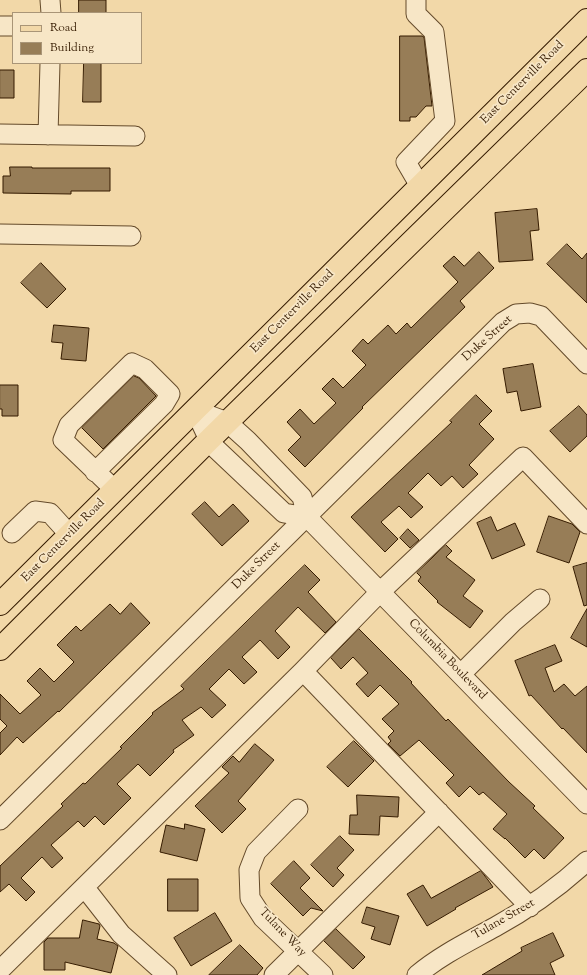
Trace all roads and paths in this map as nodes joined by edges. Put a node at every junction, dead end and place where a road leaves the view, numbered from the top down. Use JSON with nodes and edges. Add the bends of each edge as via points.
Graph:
{"nodes":[{"id":1,"x":50,"y":0,"type":"edge"},
{"id":2,"x":416,"y":0,"type":"edge"},
{"id":3,"x":51,"y":12,"type":"edge"},
{"id":4,"x":587,"y":20,"type":"edge"},
{"id":5,"x":0,"y":26,"type":"edge"},
{"id":6,"x":12,"y":26,"type":"edge"},
{"id":7,"x":50,"y":64,"type":"edge"},
{"id":8,"x":587,"y":70,"type":"edge"},
{"id":9,"x":0,"y":134,"type":"edge"},
{"id":10,"x":48,"y":135,"type":"junction"},
{"id":11,"x":135,"y":136,"type":"dead end"},
{"id":12,"x":420,"y":186,"type":"junction"},
{"id":13,"x":0,"y":234,"type":"edge"},
{"id":14,"x":131,"y":236,"type":"dead end"},
{"id":15,"x":587,"y":364,"type":"edge"},
{"id":16,"x":195,"y":410,"type":"junction"},
{"id":17,"x":227,"y":422,"type":"junction"},
{"id":18,"x":143,"y":425,"type":"junction"},
{"id":19,"x":209,"y":440,"type":"junction"},
{"id":20,"x":162,"y":443,"type":"junction"},
{"id":21,"x":95,"y":472,"type":"junction"},
{"id":22,"x":115,"y":490,"type":"junction"},
{"id":23,"x":307,"y":516,"type":"junction"},
{"id":24,"x":587,"y":524,"type":"edge"},
{"id":25,"x":12,"y":533,"type":"dead end"},
{"id":26,"x":70,"y":534,"type":"junction"},
{"id":27,"x":380,"y":592,"type":"junction"},
{"id":28,"x":540,"y":599,"type":"dead end"},
{"id":29,"x":0,"y":604,"type":"edge"},
{"id":30,"x":0,"y":649,"type":"edge"},
{"id":31,"x":303,"y":671,"type":"junction"},
{"id":32,"x":460,"y":674,"type":"junction"},
{"id":33,"x":587,"y":804,"type":"edge"},
{"id":34,"x":298,"y":809,"type":"dead end"},
{"id":35,"x":439,"y":812,"type":"junction"},
{"id":36,"x":0,"y":820,"type":"edge"},
{"id":37,"x":587,"y":861,"type":"edge"},
{"id":38,"x":85,"y":888,"type":"junction"},
{"id":39,"x":530,"y":907,"type":"junction"},
{"id":40,"x":298,"y":951,"type":"junction"},
{"id":41,"x":0,"y":970,"type":"edge"},
{"id":42,"x":167,"y":975,"type":"edge"},
{"id":43,"x":274,"y":975,"type":"edge"},
{"id":44,"x":323,"y":975,"type":"edge"},
{"id":45,"x":417,"y":975,"type":"edge"}],
"edges":[{"from":1,"to":3,"type":"street"},
{"from":2,"to":12,"type":"street","via":[[416,14],[434,32],[445,121],[406,162]]},
{"from":4,"to":12,"type":"main road","name":"East Centerville Road"},
{"from":5,"to":6,"type":"street"},
{"from":7,"to":10,"type":"street"},
{"from":8,"to":17,"type":"main road"},
{"from":9,"to":10,"type":"street"},
{"from":10,"to":11,"type":"street"},
{"from":12,"to":16,"type":"main road","name":"East Centerville Road"},
{"from":13,"to":14,"type":"street"},
{"from":15,"to":23,"type":"street","name":"Duke Street","via":[[541,316],[516,314],[503,322]]},
{"from":16,"to":17,"type":"street","name":"Columbia Boulevard"},
{"from":16,"to":19,"type":"street"},
{"from":16,"to":20,"type":"main road","name":"East Centerville Road"},
{"from":17,"to":19,"type":"main road"},
{"from":17,"to":23,"type":"street","name":"Columbia Boulevard","via":[[302,497]]},
{"from":18,"to":20,"type":"street"},
{"from":18,"to":21,"type":"street"},
{"from":18,"to":21,"type":"street","via":[[164,404],[170,394],[145,369],[132,363],[69,425],[63,440]]},
{"from":19,"to":23,"type":"street","via":[[284,513]]},
{"from":19,"to":30,"type":"main road"},
{"from":20,"to":22,"type":"main road","name":"East Centerville Road"},
{"from":21,"to":22,"type":"street"},
{"from":22,"to":26,"type":"main road","name":"East Centerville Road"},
{"from":23,"to":27,"type":"street","name":"Columbia Boulevard"},
{"from":23,"to":36,"type":"street","name":"Duke Street"},
{"from":24,"to":27,"type":"street","via":[[523,457]]},
{"from":25,"to":26,"type":"street","via":[[35,511],[50,513]]},
{"from":26,"to":29,"type":"main road","name":"East Centerville Road"},
{"from":27,"to":31,"type":"street"},
{"from":27,"to":32,"type":"street","name":"Columbia Boulevard"},
{"from":28,"to":32,"type":"street"},
{"from":31,"to":35,"type":"street"},
{"from":31,"to":38,"type":"street"},
{"from":32,"to":33,"type":"street","name":"Columbia Boulevard"},
{"from":34,"to":40,"type":"street","name":"Tulane Way","via":[[256,852],[249,870],[250,898],[263,918]]},
{"from":35,"to":39,"type":"street"},
{"from":35,"to":40,"type":"street"},
{"from":37,"to":39,"type":"street","name":"Tulane Street"},
{"from":38,"to":41,"type":"street"},
{"from":38,"to":42,"type":"street","via":[[121,934]]},
{"from":39,"to":45,"type":"street","name":"Tulane Street","via":[[455,948]]},
{"from":40,"to":43,"type":"street"},
{"from":40,"to":44,"type":"street","name":"Tulane Way"}]}
